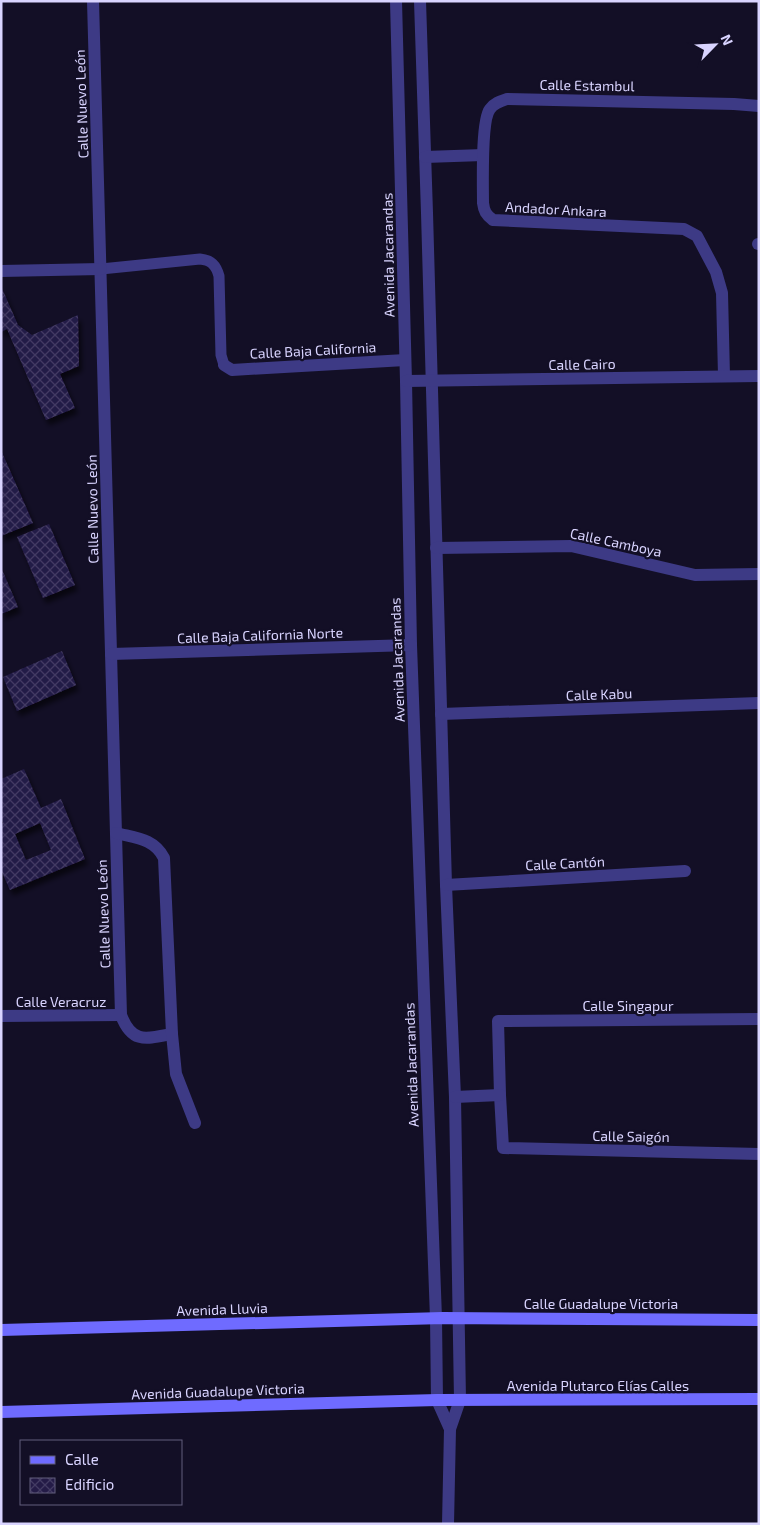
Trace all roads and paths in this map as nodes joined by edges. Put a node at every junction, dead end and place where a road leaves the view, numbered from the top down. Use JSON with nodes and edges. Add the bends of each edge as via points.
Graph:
{"nodes":[{"id":1,"x":93,"y":1,"type":"edge"},
{"id":2,"x":396,"y":1,"type":"edge"},
{"id":3,"x":420,"y":1,"type":"edge"},
{"id":4,"x":759,"y":106,"type":"edge"},
{"id":5,"x":483,"y":155,"type":"junction"},
{"id":6,"x":425,"y":157,"type":"junction"},
{"id":7,"x":100,"y":269,"type":"junction"},
{"id":8,"x":1,"y":271,"type":"edge"},
{"id":9,"x":405,"y":360,"type":"junction"},
{"id":10,"x":224,"y":365,"type":"joint"},
{"id":11,"x":724,"y":376,"type":"junction"},
{"id":12,"x":759,"y":376,"type":"edge"},
{"id":13,"x":432,"y":381,"type":"junction"},
{"id":14,"x":406,"y":382,"type":"junction"},
{"id":15,"x":436,"y":548,"type":"junction"},
{"id":16,"x":759,"y":574,"type":"edge"},
{"id":17,"x":411,"y":645,"type":"junction"},
{"id":18,"x":111,"y":654,"type":"junction"},
{"id":19,"x":759,"y":703,"type":"edge"},
{"id":20,"x":441,"y":714,"type":"junction"},
{"id":21,"x":116,"y":833,"type":"junction"},
{"id":22,"x":686,"y":871,"type":"dead end"},
{"id":23,"x":446,"y":885,"type":"junction"},
{"id":24,"x":120,"y":1015,"type":"junction"},
{"id":25,"x":1,"y":1016,"type":"edge"},
{"id":26,"x":759,"y":1019,"type":"edge"},
{"id":27,"x":172,"y":1034,"type":"junction"},
{"id":28,"x":500,"y":1096,"type":"junction"},
{"id":29,"x":455,"y":1097,"type":"junction"},
{"id":30,"x":196,"y":1123,"type":"dead end"},
{"id":31,"x":759,"y":1154,"type":"edge"},
{"id":32,"x":439,"y":1318,"type":"junction"},
{"id":33,"x":459,"y":1318,"type":"junction"},
{"id":34,"x":759,"y":1320,"type":"edge"},
{"id":35,"x":1,"y":1330,"type":"edge"},
{"id":36,"x":759,"y":1399,"type":"edge"},
{"id":37,"x":436,"y":1400,"type":"junction"},
{"id":38,"x":460,"y":1400,"type":"junction"},
{"id":39,"x":1,"y":1412,"type":"edge"},
{"id":40,"x":450,"y":1429,"type":"junction"},
{"id":41,"x":448,"y":1524,"type":"edge"}],
"edges":[{"from":1,"to":7,"type":"street","name":"Calle Nuevo León"},
{"from":2,"to":9,"type":"street","name":"Avenida Jacarandas"},
{"from":3,"to":6,"type":"street"},
{"from":4,"to":5,"type":"street","name":"Calle Estambul","via":[[507,98],[489,109]]},
{"from":5,"to":6,"type":"street"},
{"from":5,"to":11,"type":"street","name":"Andador Ankara","via":[[484,210],[493,220],[684,229],[697,236],[716,272],[722,294]]},
{"from":6,"to":13,"type":"street"},
{"from":7,"to":8,"type":"street"},
{"from":7,"to":10,"type":"lane","via":[[200,259],[213,263],[219,276]]},
{"from":7,"to":18,"type":"street","name":"Calle Nuevo León"},
{"from":9,"to":10,"type":"street","name":"Calle Baja California","via":[[232,370]]},
{"from":9,"to":14,"type":"street","name":"Avenida Jacarandas"},
{"from":11,"to":12,"type":"street","name":"Calle Cairo"},
{"from":11,"to":13,"type":"street","name":"Calle Cairo"},
{"from":13,"to":14,"type":"street","name":"Calle Cairo"},
{"from":13,"to":15,"type":"street"},
{"from":14,"to":17,"type":"street","name":"Avenida Jacarandas"},
{"from":15,"to":16,"type":"street","name":"Calle Camboya","via":[[571,546],[695,575]]},
{"from":15,"to":20,"type":"street"},
{"from":17,"to":18,"type":"street","name":"Calle Baja California Norte"},
{"from":17,"to":32,"type":"street","name":"Avenida Jacarandas"},
{"from":18,"to":21,"type":"street","name":"Calle Nuevo León"},
{"from":19,"to":20,"type":"street","name":"Calle Kabu"},
{"from":20,"to":23,"type":"street"},
{"from":21,"to":24,"type":"street","name":"Calle Nuevo León"},
{"from":21,"to":27,"type":"street","via":[[153,843],[164,858]]},
{"from":22,"to":23,"type":"street","name":"Calle Cantón"},
{"from":23,"to":29,"type":"street"},
{"from":24,"to":25,"type":"street","name":"Calle Veracruz"},
{"from":24,"to":27,"type":"street","via":[[126,1029],[133,1035],[143,1038]]},
{"from":26,"to":28,"type":"street","name":"Calle Singapur","via":[[498,1021]]},
{"from":27,"to":30,"type":"street","via":[[176,1074]]},
{"from":28,"to":29,"type":"street"},
{"from":28,"to":31,"type":"street","name":"Calle Saigón","via":[[503,1148]]},
{"from":29,"to":33,"type":"street"},
{"from":32,"to":33,"type":"main road","name":"Calle Guadalupe Victoria"},
{"from":32,"to":35,"type":"main road","name":"Avenida Lluvia"},
{"from":32,"to":37,"type":"street","name":"Avenida Jacarandas"},
{"from":33,"to":34,"type":"main road","name":"Calle Guadalupe Victoria"},
{"from":33,"to":38,"type":"street"},
{"from":36,"to":38,"type":"main road","name":"Avenida Plutarco Elías Calles"},
{"from":37,"to":38,"type":"main road","name":"Avenida Plutarco Elías Calles"},
{"from":37,"to":39,"type":"main road","name":"Avenida Guadalupe Victoria"},
{"from":37,"to":40,"type":"street"},
{"from":38,"to":40,"type":"street"},
{"from":40,"to":41,"type":"street"}]}
